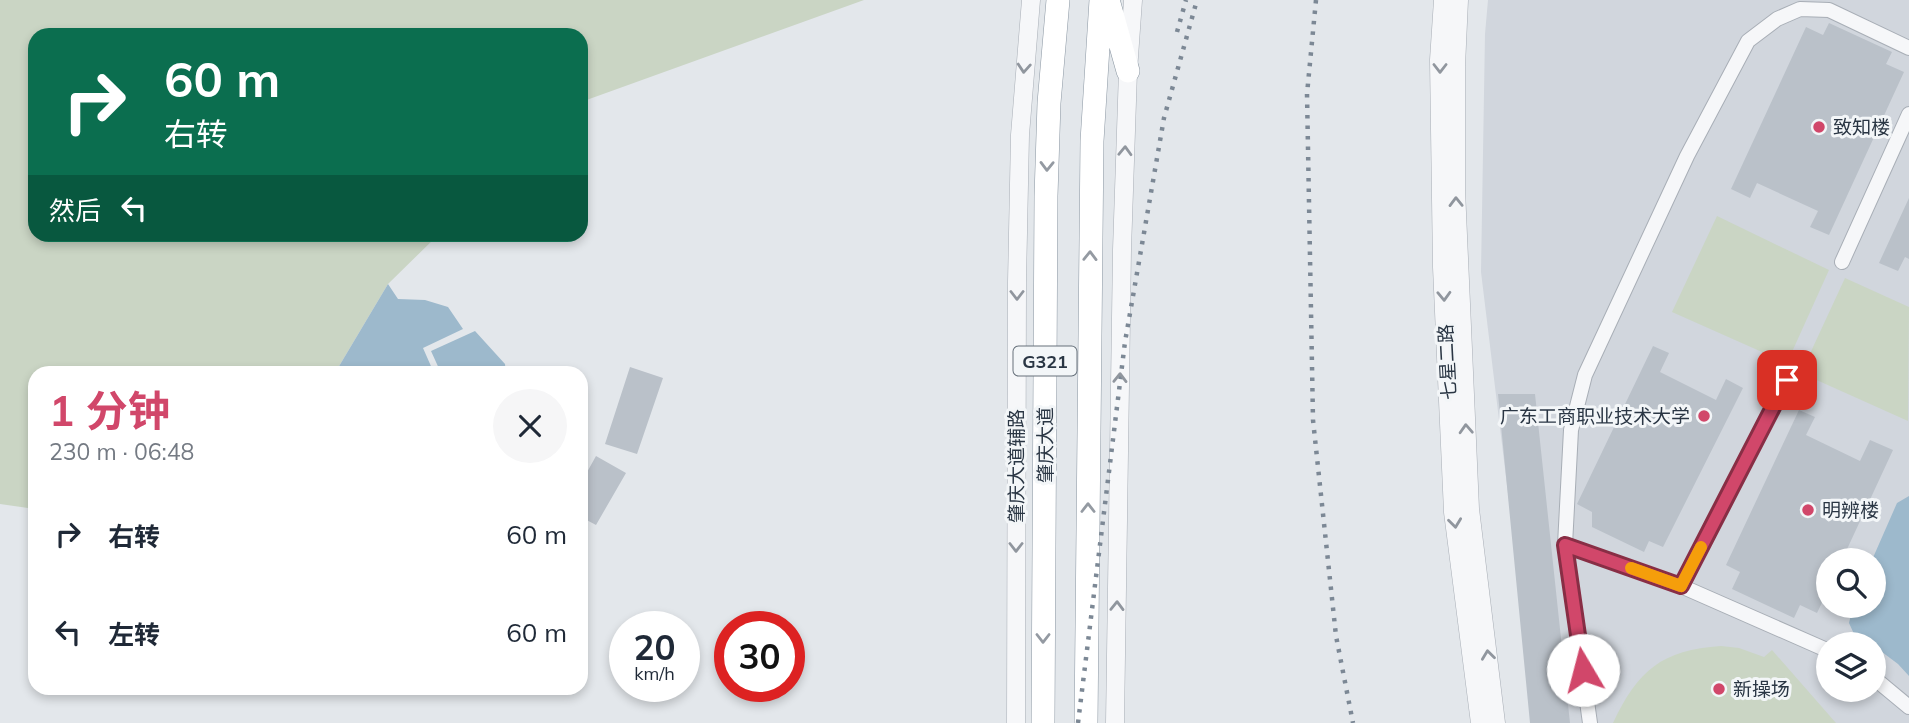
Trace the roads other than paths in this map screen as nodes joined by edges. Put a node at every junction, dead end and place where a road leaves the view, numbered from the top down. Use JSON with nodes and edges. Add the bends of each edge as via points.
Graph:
{"nodes":[{"id":1,"x":1031,"y":0,"type":"edge"},
{"id":2,"x":1058,"y":0,"type":"edge"},
{"id":3,"x":1101,"y":0,"type":"edge"},
{"id":4,"x":1108,"y":0,"type":"edge"},
{"id":5,"x":1133,"y":0,"type":"edge"},
{"id":6,"x":1443,"y":0,"type":"edge"},
{"id":7,"x":1459,"y":0,"type":"edge"},
{"id":8,"x":1909,"y":48,"type":"edge"},
{"id":9,"x":1128,"y":71,"type":"junction"},
{"id":10,"x":1909,"y":114,"type":"edge"},
{"id":11,"x":1842,"y":262,"type":"dead end"},
{"id":12,"x":1787,"y":380,"type":"dead end"},
{"id":13,"x":1565,"y":545,"type":"junction"},
{"id":14,"x":1681,"y":586,"type":"junction"},
{"id":15,"x":1816,"y":645,"type":"edge"},
{"id":16,"x":1886,"y":688,"type":"edge"},
{"id":17,"x":1909,"y":707,"type":"edge"},
{"id":18,"x":1016,"y":723,"type":"edge"},
{"id":19,"x":1042,"y":723,"type":"edge"},
{"id":20,"x":1086,"y":723,"type":"edge"},
{"id":21,"x":1115,"y":723,"type":"edge"},
{"id":22,"x":1480,"y":723,"type":"edge"},
{"id":23,"x":1496,"y":723,"type":"edge"},
{"id":24,"x":1590,"y":723,"type":"edge"}],
"edges":[{"from":1,"to":18,"type":"street","name":"肇庆大道辅路","one_way":true,"via":[[1020,135],[1017,268]]},
{"from":2,"to":19,"type":"highway","name":"肇庆大道","number":"G321","one_way":true,"via":[[1047,170]]},
{"from":20,"to":3,"type":"highway","number":"G321","one_way":true,"via":[[1092,141]]},
{"from":4,"to":9,"type":"highway"},
{"from":5,"to":9,"type":"street"},
{"from":6,"to":22,"type":"street","name":"七星二路","one_way":true,"via":[[1439,60],[1443,267],[1453,512]]},
{"from":23,"to":7,"type":"street","name":"七星二路","one_way":true,"via":[[1469,495],[1456,190]]},
{"from":8,"to":13,"type":"street","via":[[1829,10],[1800,9],[1777,19],[1748,41],[1687,156],[1586,375],[1571,430]]},
{"from":21,"to":9,"type":"street","one_way":true},
{"from":10,"to":11,"type":"street"},
{"from":12,"to":14,"type":"street"},
{"from":13,"to":14,"type":"street"},
{"from":13,"to":24,"type":"street"},
{"from":14,"to":15,"type":"street"},
{"from":16,"to":17,"type":"street"}]}
